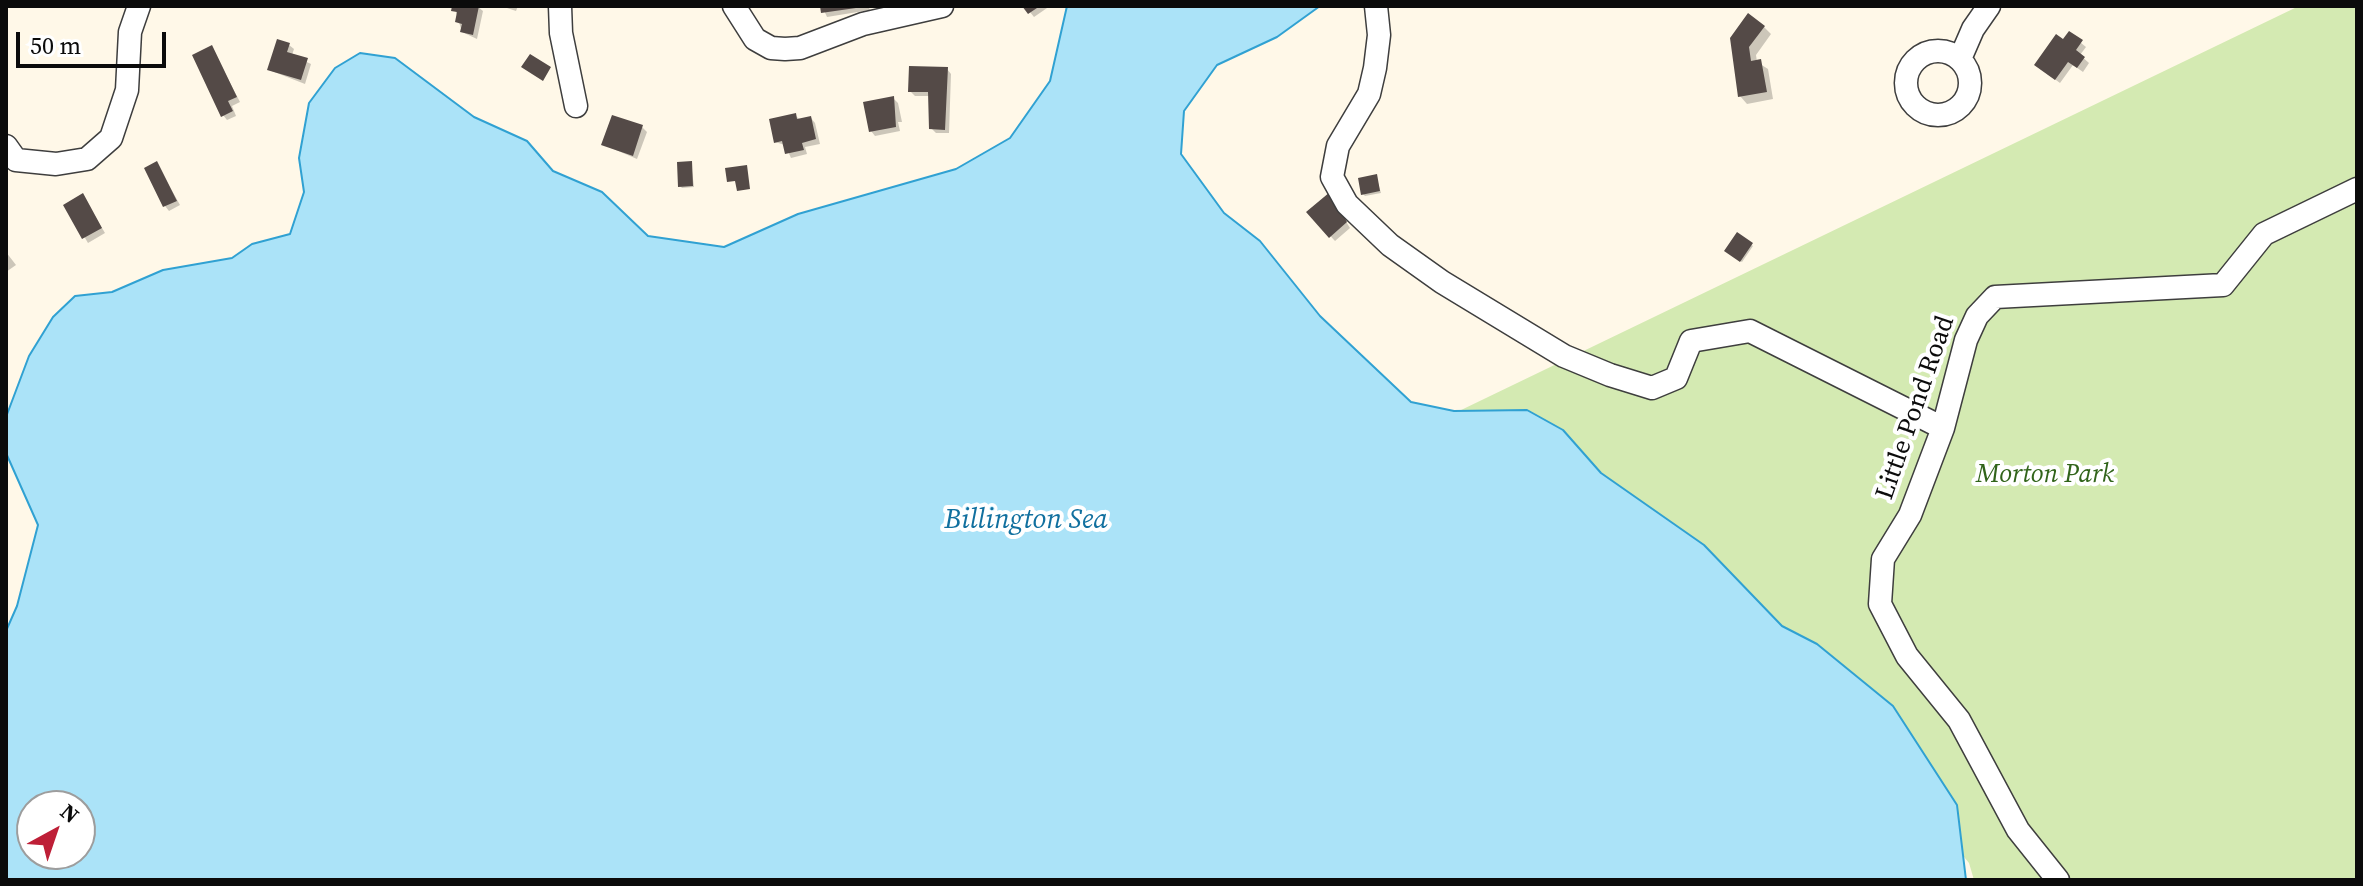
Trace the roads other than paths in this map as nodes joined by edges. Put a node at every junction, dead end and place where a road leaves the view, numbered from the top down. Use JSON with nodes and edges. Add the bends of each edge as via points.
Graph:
{"nodes":[{"id":1,"x":139,"y":6,"type":"edge"},
{"id":2,"x":560,"y":6,"type":"edge"},
{"id":3,"x":734,"y":6,"type":"edge"},
{"id":4,"x":942,"y":6,"type":"edge"},
{"id":5,"x":1376,"y":6,"type":"edge"},
{"id":6,"x":1989,"y":6,"type":"edge"},
{"id":7,"x":1960,"y":59,"type":"dead end"},
{"id":8,"x":576,"y":106,"type":"dead end"},
{"id":9,"x":6,"y":146,"type":"edge"},
{"id":10,"x":2357,"y":189,"type":"edge"},
{"id":11,"x":1943,"y":428,"type":"junction"},
{"id":12,"x":2058,"y":880,"type":"edge"}],
"edges":[{"from":1,"to":9,"type":"street","via":[[130,32],[127,90],[111,138],[87,159],[56,164],[16,160]]},
{"from":2,"to":8,"type":"street"},
{"from":3,"to":4,"type":"street","via":[[755,39],[771,48],[800,48]]},
{"from":5,"to":11,"type":"street","via":[[1379,35],[1369,94],[1338,146],[1332,177],[1347,204],[1390,245],[1564,356],[1610,375],[1652,388],[1676,378],[1691,341],[1750,331]]},
{"from":6,"to":7,"type":"street"},
{"from":10,"to":11,"type":"street","name":"Little Pond Road","via":[[2264,234],[2223,285],[1995,297],[1977,316],[1966,340]]},
{"from":11,"to":12,"type":"street","name":"Little Pond Road","via":[[1910,515],[1883,559],[1880,604],[1907,656],[1959,720],[2018,830]]}]}
